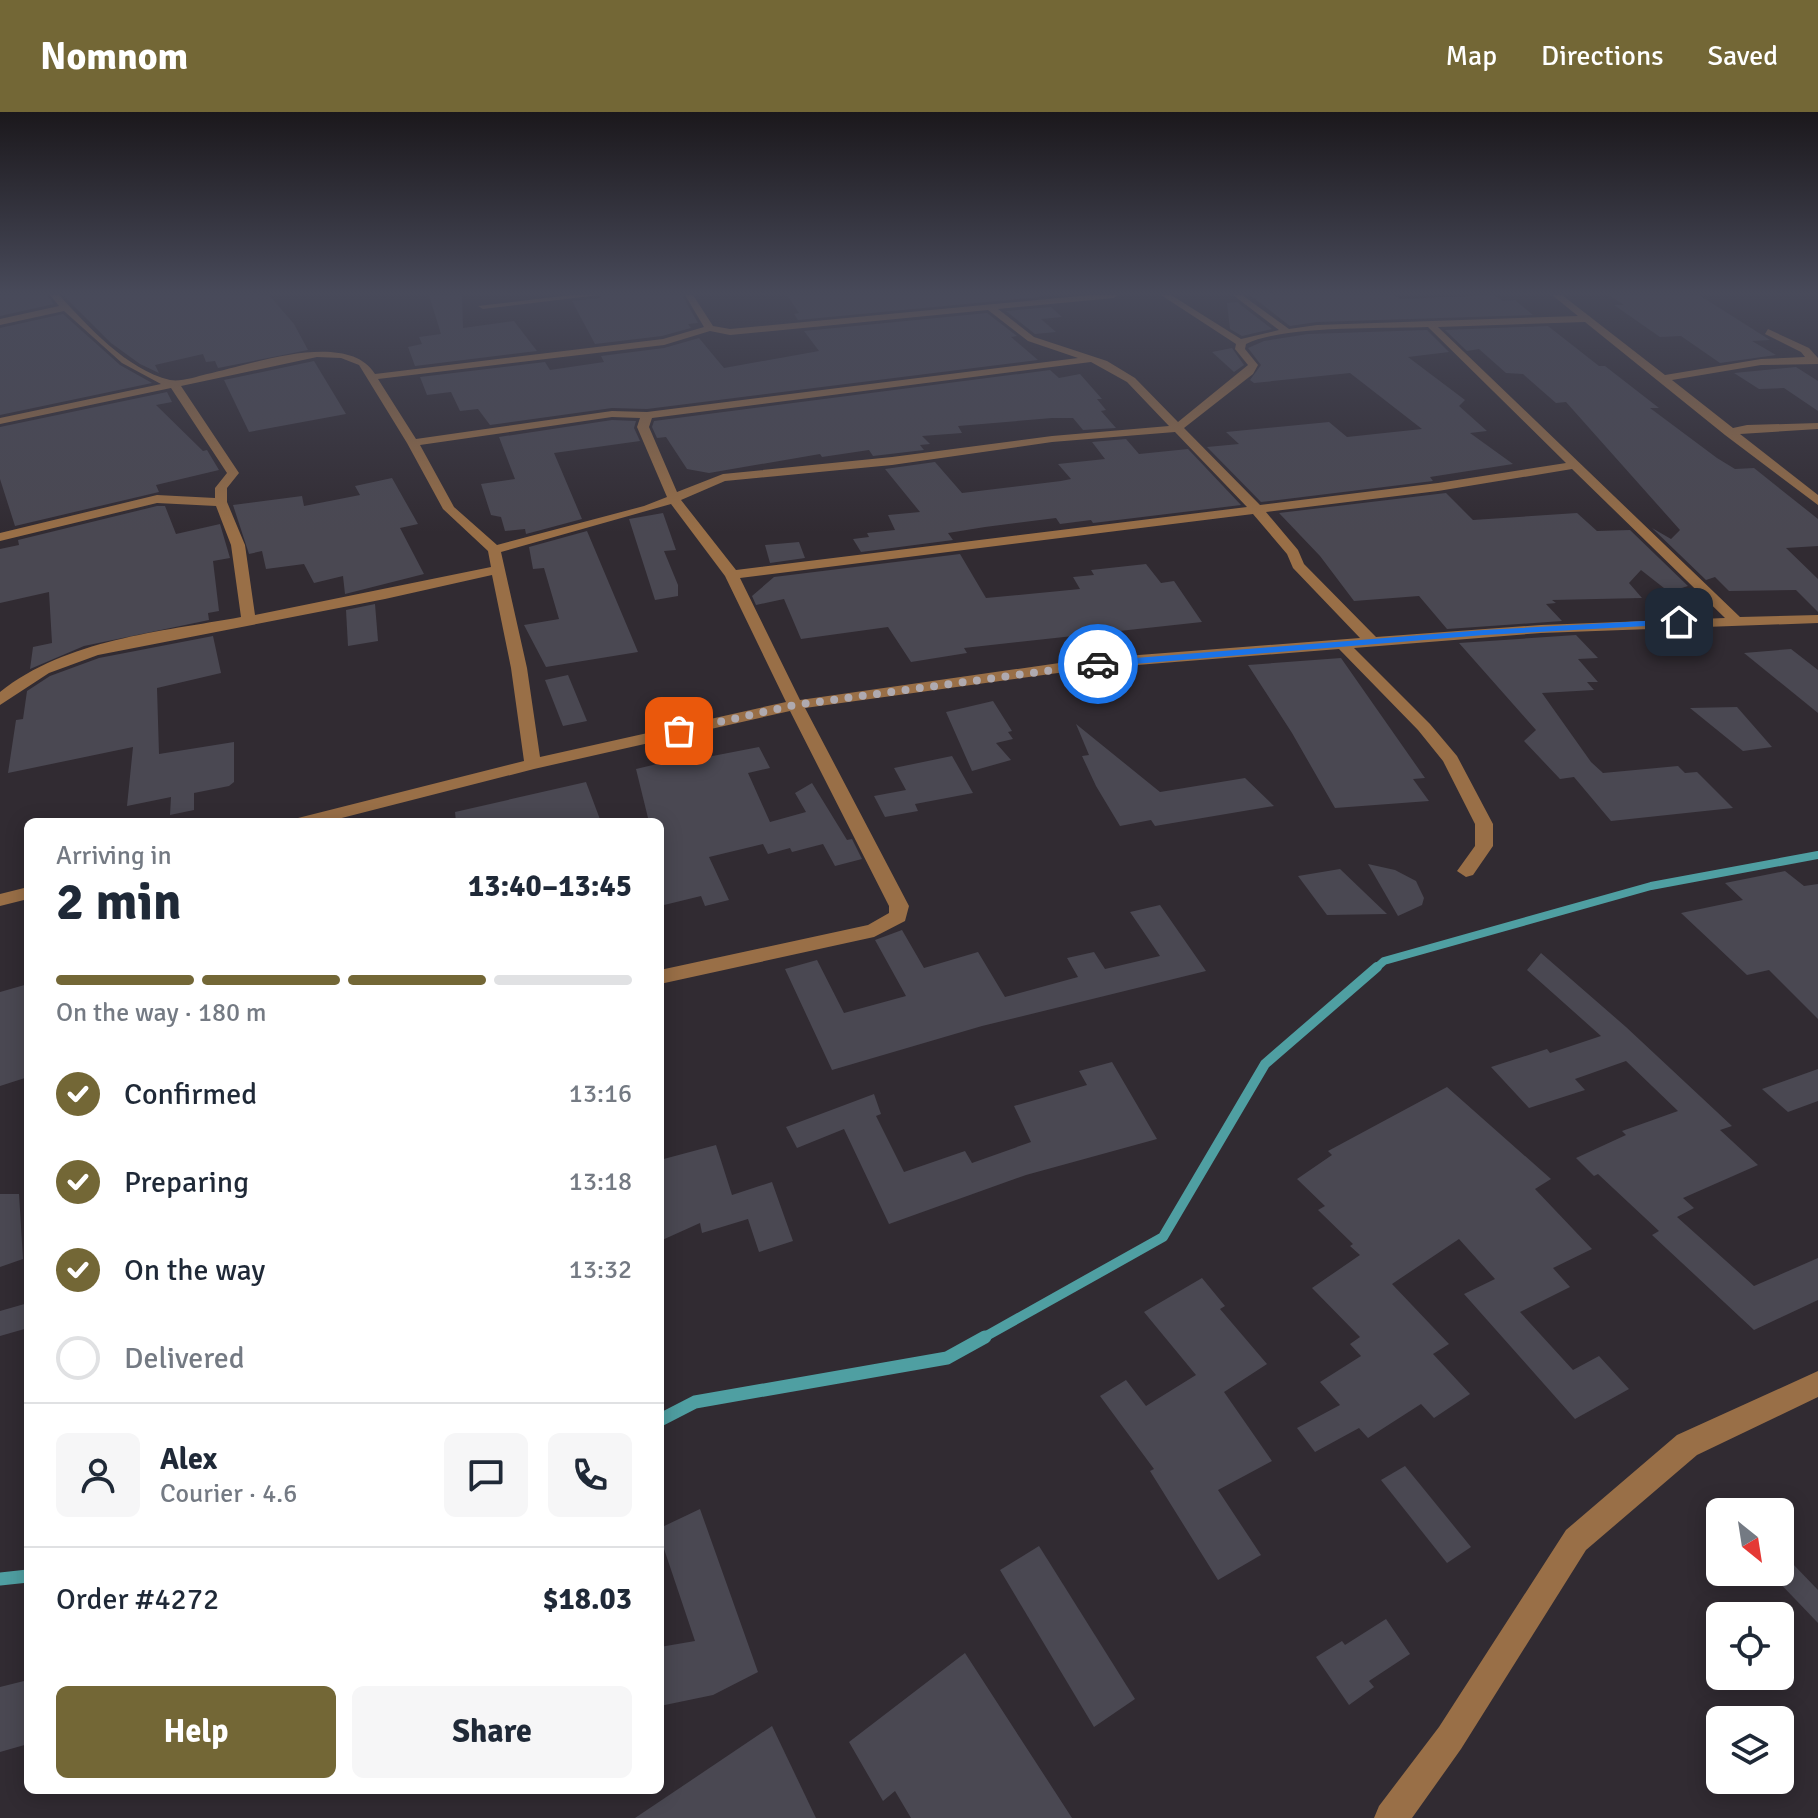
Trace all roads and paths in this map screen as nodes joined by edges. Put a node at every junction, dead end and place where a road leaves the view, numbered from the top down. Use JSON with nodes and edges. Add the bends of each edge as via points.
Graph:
{"nodes":[{"id":1,"x":147,"y":375,"type":"edge"},
{"id":2,"x":219,"y":375,"type":"edge"},
{"id":3,"x":392,"y":375,"type":"edge"},
{"id":4,"x":969,"y":375,"type":"edge"},
{"id":5,"x":1121,"y":375,"type":"edge"},
{"id":6,"x":1246,"y":375,"type":"edge"},
{"id":7,"x":1482,"y":375,"type":"edge"},
{"id":8,"x":1658,"y":375,"type":"edge"},
{"id":9,"x":1689,"y":375,"type":"edge"},
{"id":10,"x":372,"y":377,"type":"joint"},
{"id":11,"x":1666,"y":381,"type":"junction"},
{"id":12,"x":174,"y":384,"type":"junction"},
{"id":13,"x":647,"y":415,"type":"junction"},
{"id":14,"x":0,"y":421,"type":"edge"},
{"id":15,"x":1818,"y":426,"type":"edge"},
{"id":16,"x":1176,"y":429,"type":"junction"},
{"id":17,"x":1729,"y":433,"type":"junction"},
{"id":18,"x":413,"y":443,"type":"junction"},
{"id":19,"x":1574,"y":465,"type":"junction"},
{"id":20,"x":674,"y":499,"type":"junction"},
{"id":21,"x":1818,"y":501,"type":"edge"},
{"id":22,"x":221,"y":502,"type":"junction"},
{"id":23,"x":1257,"y":510,"type":"junction"},
{"id":24,"x":0,"y":537,"type":"edge"},
{"id":25,"x":494,"y":550,"type":"junction"},
{"id":26,"x":497,"y":570,"type":"junction"},
{"id":27,"x":732,"y":575,"type":"junction"},
{"id":28,"x":1734,"y":619,"type":"junction"},
{"id":29,"x":1818,"y":619,"type":"edge"},
{"id":30,"x":249,"y":620,"type":"junction"},
{"id":31,"x":1371,"y":641,"type":"junction"},
{"id":32,"x":1342,"y":644,"type":"junction"},
{"id":33,"x":0,"y":700,"type":"edge"},
{"id":34,"x":795,"y":705,"type":"junction"},
{"id":35,"x":533,"y":764,"type":"junction"},
{"id":36,"x":320,"y":818,"type":"edge"},
{"id":37,"x":1466,"y":871,"type":"dead end"},
{"id":38,"x":24,"y":894,"type":"edge"},
{"id":39,"x":0,"y":900,"type":"edge"},
{"id":40,"x":664,"y":976,"type":"edge"},
{"id":41,"x":1818,"y":1384,"type":"edge"},
{"id":42,"x":1391,"y":1818,"type":"edge"}],
"edges":[{"from":1,"to":12,"type":"street"},
{"from":2,"to":12,"type":"street"},
{"from":3,"to":10,"type":"street"},
{"from":4,"to":13,"type":"street"},
{"from":5,"to":16,"type":"street"},
{"from":6,"to":16,"type":"street"},
{"from":7,"to":19,"type":"street"},
{"from":8,"to":11,"type":"street"},
{"from":9,"to":11,"type":"street"},
{"from":10,"to":18,"type":"street"},
{"from":11,"to":17,"type":"street"},
{"from":12,"to":14,"type":"street"},
{"from":12,"to":22,"type":"street","via":[[233,473],[221,488]]},
{"from":13,"to":18,"type":"street","via":[[599,415]]},
{"from":13,"to":20,"type":"street","via":[[643,427]]},
{"from":15,"to":17,"type":"street"},
{"from":16,"to":20,"type":"street","via":[[759,473],[711,482]]},
{"from":16,"to":23,"type":"street"},
{"from":17,"to":21,"type":"street"},
{"from":18,"to":25,"type":"street","via":[[449,509]]},
{"from":19,"to":23,"type":"street"},
{"from":19,"to":28,"type":"street"},
{"from":20,"to":25,"type":"street"},
{"from":20,"to":27,"type":"street"},
{"from":22,"to":24,"type":"street","via":[[157,499]]},
{"from":22,"to":30,"type":"street","via":[[238,545]]},
{"from":23,"to":27,"type":"street"},
{"from":23,"to":31,"type":"street","via":[[1298,565]]},
{"from":25,"to":26,"type":"street"},
{"from":26,"to":30,"type":"street"},
{"from":26,"to":35,"type":"street"},
{"from":27,"to":34,"type":"street"},
{"from":28,"to":29,"type":"street"},
{"from":28,"to":31,"type":"street"},
{"from":30,"to":33,"type":"street","via":[[40,668]]},
{"from":31,"to":32,"type":"street"},
{"from":32,"to":34,"type":"street","via":[[1087,664]]},
{"from":32,"to":37,"type":"street","via":[[1451,760],[1484,824],[1484,846]]},
{"from":34,"to":35,"type":"street"},
{"from":34,"to":40,"type":"street","via":[[899,906],[898,916],[874,930]]},
{"from":35,"to":36,"type":"street"},
{"from":38,"to":39,"type":"street"},
{"from":41,"to":42,"type":"street","via":[[1687,1445],[1576,1540],[1450,1738]]}]}
